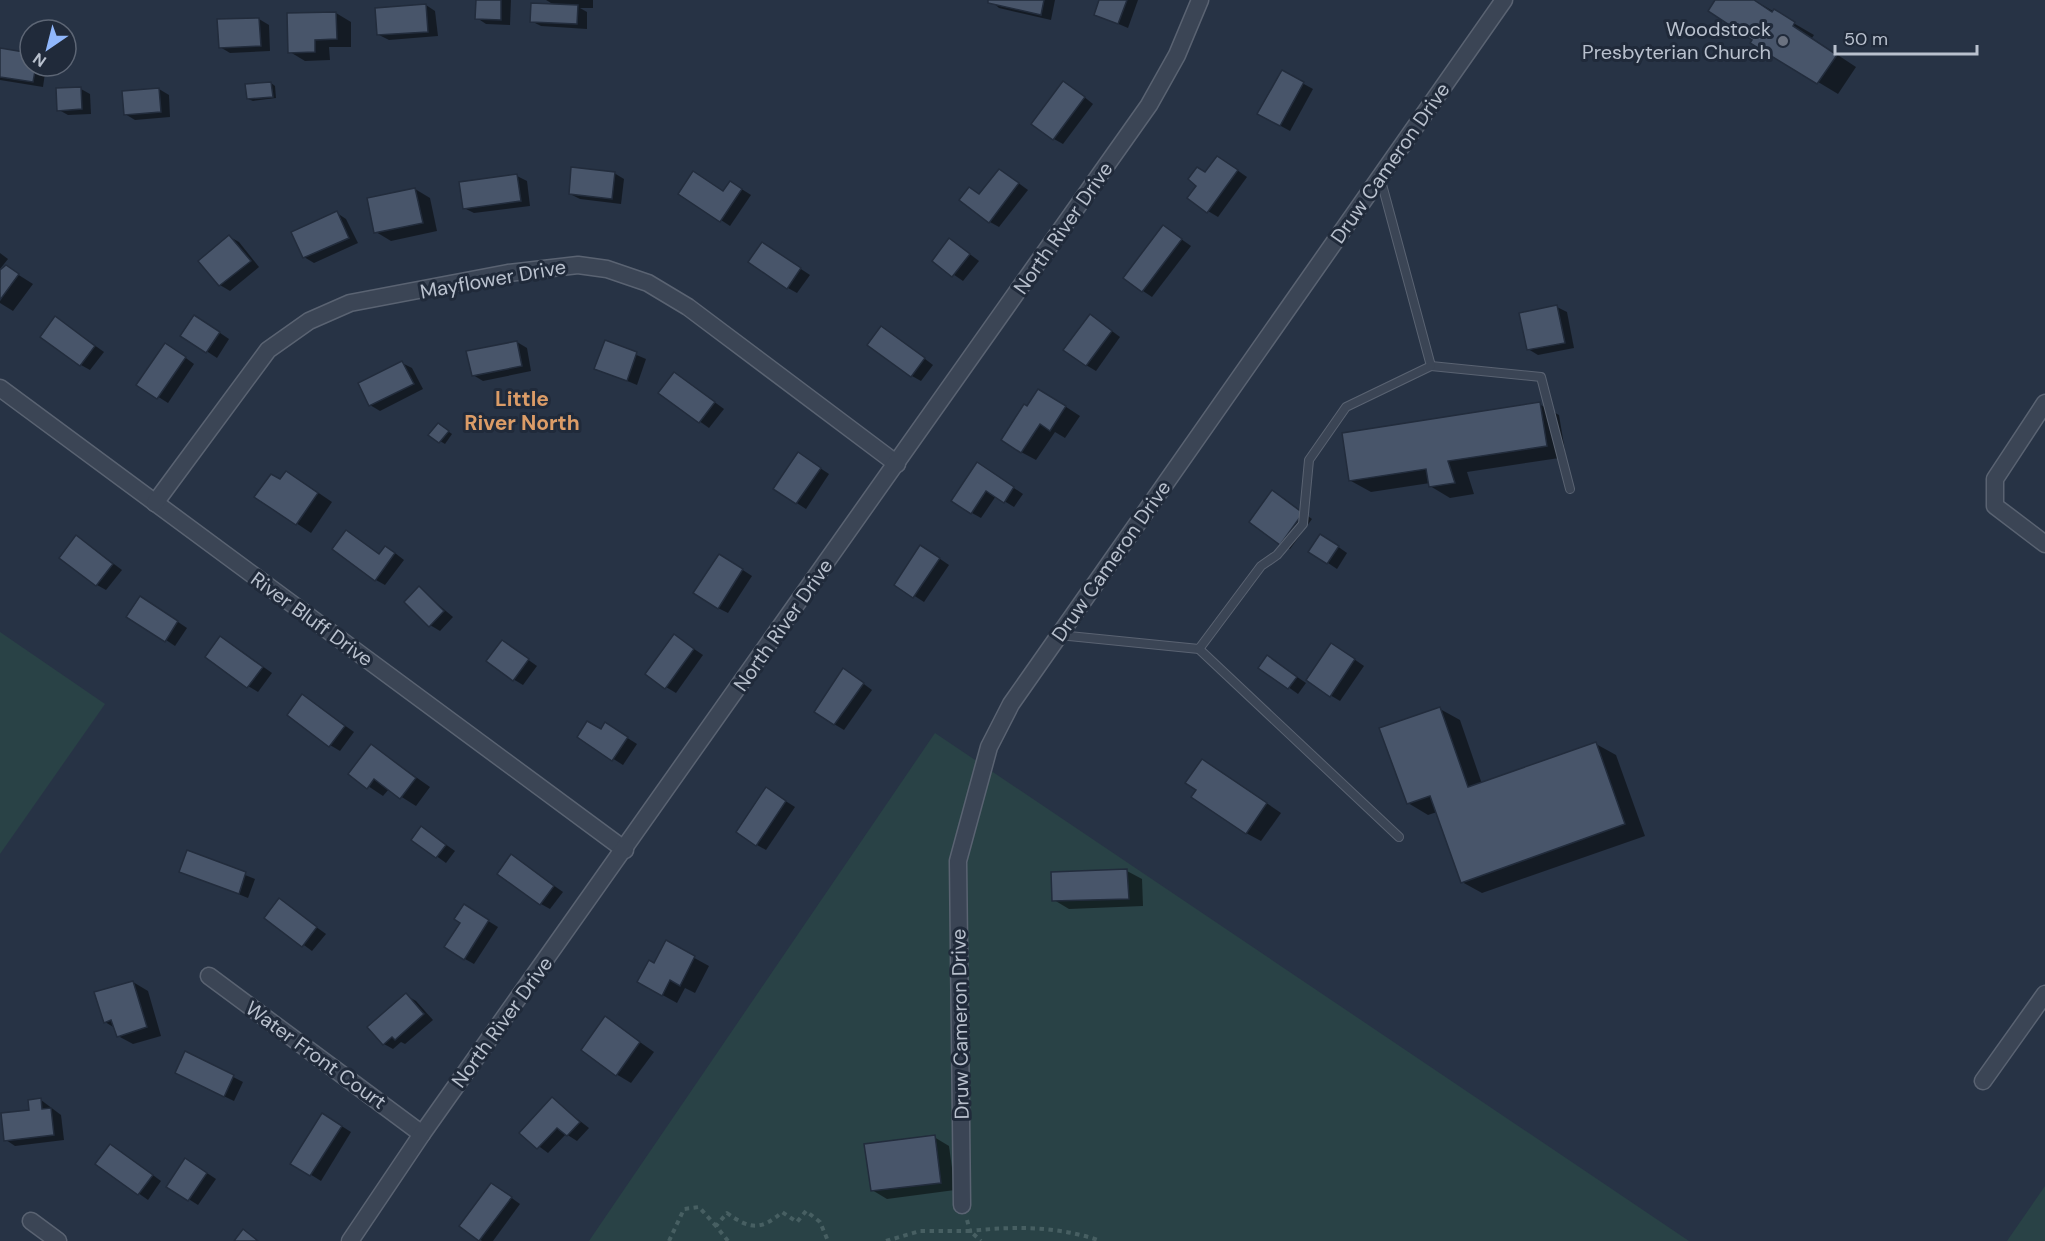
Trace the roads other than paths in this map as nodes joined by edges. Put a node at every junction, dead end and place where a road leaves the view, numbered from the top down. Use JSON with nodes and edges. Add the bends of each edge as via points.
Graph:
{"nodes":[{"id":1,"x":1200,"y":0,"type":"edge"},
{"id":2,"x":1504,"y":0,"type":"edge"},
{"id":3,"x":1380,"y":177,"type":"junction"},
{"id":4,"x":1431,"y":366,"type":"junction"},
{"id":5,"x":0,"y":388,"type":"edge"},
{"id":6,"x":2045,"y":403,"type":"edge"},
{"id":7,"x":897,"y":464,"type":"junction"},
{"id":8,"x":1570,"y":489,"type":"dead end"},
{"id":9,"x":155,"y":503,"type":"junction"},
{"id":10,"x":2045,"y":544,"type":"edge"},
{"id":11,"x":1059,"y":635,"type":"junction"},
{"id":12,"x":1199,"y":649,"type":"junction"},
{"id":13,"x":1399,"y":837,"type":"dead end"},
{"id":14,"x":625,"y":850,"type":"junction"},
{"id":15,"x":209,"y":976,"type":"dead end"},
{"id":16,"x":2045,"y":994,"type":"edge"},
{"id":17,"x":1983,"y":1081,"type":"dead end"},
{"id":18,"x":422,"y":1134,"type":"junction"},
{"id":19,"x":963,"y":1205,"type":"road end"},
{"id":20,"x":31,"y":1221,"type":"dead end"},
{"id":21,"x":58,"y":1241,"type":"edge"},
{"id":22,"x":350,"y":1241,"type":"edge"}],
"edges":[{"from":1,"to":7,"type":"street","name":"North River Drive","via":[[1177,55],[1149,105]]},
{"from":2,"to":3,"type":"street","name":"Druw Cameron Drive"},
{"from":3,"to":4,"type":"lane"},
{"from":3,"to":11,"type":"street","name":"Druw Cameron Drive"},
{"from":4,"to":8,"type":"lane","via":[[1541,377]]},
{"from":4,"to":12,"type":"lane","via":[[1346,407],[1308,460],[1303,524],[1277,555],[1261,566]]},
{"from":5,"to":9,"type":"street","name":"River Bluff Drive"},
{"from":6,"to":10,"type":"street","via":[[1995,479],[1995,506]]},
{"from":7,"to":9,"type":"street","name":"Mayflower Drive","via":[[688,307],[648,283],[607,269],[578,265],[508,273],[350,303],[309,321],[268,350]]},
{"from":7,"to":14,"type":"street","name":"North River Drive"},
{"from":9,"to":14,"type":"street","name":"River Bluff Drive"},
{"from":11,"to":12,"type":"lane"},
{"from":11,"to":19,"type":"street","name":"Druw Cameron Drive","via":[[1011,704],[989,747],[958,861]]},
{"from":12,"to":13,"type":"lane"},
{"from":14,"to":18,"type":"street","name":"North River Drive"},
{"from":15,"to":18,"type":"street","name":"Water Front Court"},
{"from":16,"to":17,"type":"street"},
{"from":18,"to":22,"type":"street","name":"North River Drive"},
{"from":20,"to":21,"type":"street"}]}
